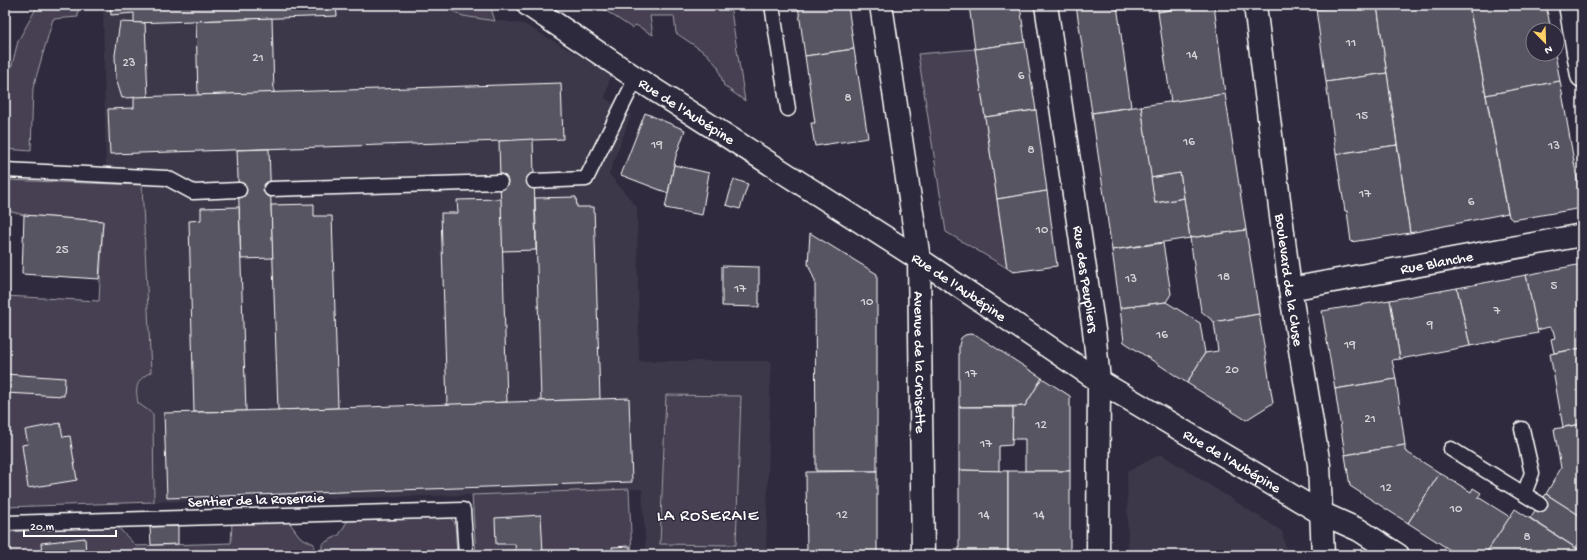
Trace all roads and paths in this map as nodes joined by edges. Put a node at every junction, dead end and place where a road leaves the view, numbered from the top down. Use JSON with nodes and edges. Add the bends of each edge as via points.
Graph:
{"nodes":[{"id":1,"x":528,"y":5,"type":"edge"},
{"id":2,"x":772,"y":5,"type":"edge"},
{"id":3,"x":881,"y":5,"type":"edge"},
{"id":4,"x":1046,"y":5,"type":"edge"},
{"id":5,"x":1254,"y":5,"type":"edge"},
{"id":6,"x":1570,"y":5,"type":"edge"},
{"id":7,"x":1582,"y":76,"type":"edge"},
{"id":8,"x":636,"y":78,"type":"junction"},
{"id":9,"x":788,"y":109,"type":"dead end"},
{"id":10,"x":5,"y":170,"type":"edge"},
{"id":11,"x":534,"y":181,"type":"dead end"},
{"id":12,"x":500,"y":182,"type":"dead end"},
{"id":13,"x":271,"y":189,"type":"dead end"},
{"id":14,"x":239,"y":190,"type":"dead end"},
{"id":15,"x":1582,"y":235,"type":"edge"},
{"id":16,"x":919,"y":259,"type":"junction"},
{"id":17,"x":1290,"y":289,"type":"junction"},
{"id":18,"x":1099,"y":380,"type":"junction"},
{"id":19,"x":1522,"y":429,"type":"dead end"},
{"id":20,"x":1451,"y":449,"type":"dead end"},
{"id":21,"x":1524,"y":494,"type":"junction"},
{"id":22,"x":1540,"y":504,"type":"dead end"},
{"id":23,"x":1321,"y":513,"type":"junction"},
{"id":24,"x":5,"y":523,"type":"edge"},
{"id":25,"x":466,"y":555,"type":"edge"},
{"id":26,"x":923,"y":555,"type":"edge"},
{"id":27,"x":1098,"y":555,"type":"edge"},
{"id":28,"x":1323,"y":555,"type":"edge"},
{"id":29,"x":1398,"y":555,"type":"edge"}],
"edges":[{"from":1,"to":8,"type":"street","name":"Rue de l'Aubépine"},
{"from":2,"to":9,"type":"lane"},
{"from":3,"to":16,"type":"street","name":"Avenue de la Croisette"},
{"from":4,"to":18,"type":"street","name":"Rue des Peupliers","via":[[1094,330]]},
{"from":5,"to":17,"type":"street","name":"Boulevard de la Cluse"},
{"from":6,"to":7,"type":"street"},
{"from":8,"to":11,"type":"lane","via":[[586,179]]},
{"from":8,"to":16,"type":"street","name":"Rue de l'Aubépine"},
{"from":10,"to":14,"type":"lane","via":[[167,178],[193,192]]},
{"from":12,"to":13,"type":"lane"},
{"from":15,"to":17,"type":"street","name":"Rue Blanche"},
{"from":16,"to":18,"type":"street","name":"Rue de l'Aubépine"},
{"from":16,"to":26,"type":"street","name":"Avenue de la Croisette"},
{"from":17,"to":23,"type":"street","name":"Boulevard de la Cluse","via":[[1319,465]]},
{"from":18,"to":23,"type":"street","name":"Rue de l'Aubépine"},
{"from":18,"to":27,"type":"street","name":"Rue des Peupliers"},
{"from":19,"to":21,"type":"lane","via":[[1532,474]]},
{"from":20,"to":21,"type":"lane"},
{"from":21,"to":22,"type":"lane"},
{"from":23,"to":28,"type":"street","name":"Boulevard de la Cluse"},
{"from":23,"to":29,"type":"street","name":"Rue de l'Aubépine","via":[[1359,530]]},
{"from":24,"to":25,"type":"lane","name":"Sentier de la Roseraie","via":[[463,510]]}]}
